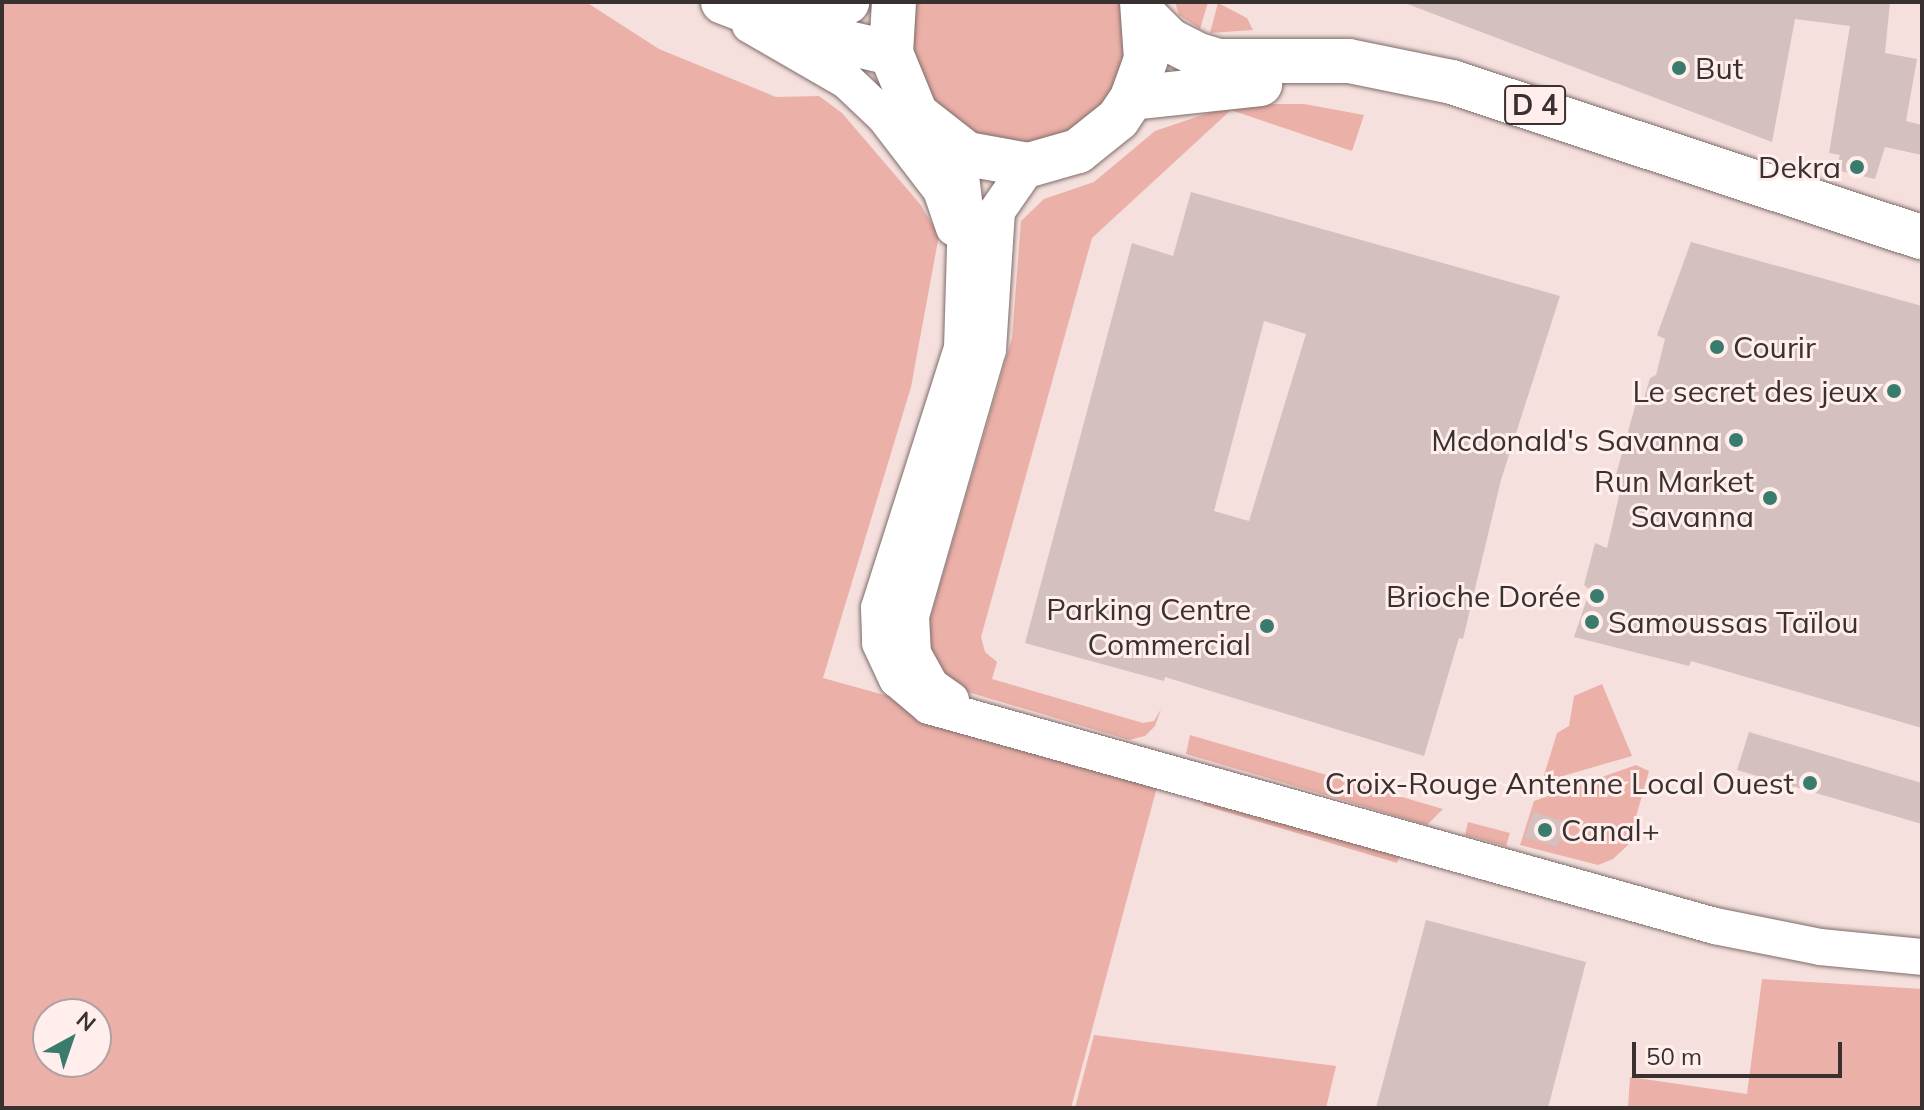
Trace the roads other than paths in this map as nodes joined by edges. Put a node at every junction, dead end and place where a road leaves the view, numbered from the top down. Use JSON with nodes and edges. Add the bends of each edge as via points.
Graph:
{"nodes":[{"id":1,"x":715,"y":2,"type":"edge"},
{"id":2,"x":723,"y":2,"type":"edge"},
{"id":3,"x":803,"y":2,"type":"edge"},
{"id":4,"x":847,"y":2,"type":"edge"},
{"id":5,"x":894,"y":2,"type":"edge"},
{"id":6,"x":1144,"y":9,"type":"edge"},
{"id":7,"x":891,"y":53,"type":"junction"},
{"id":8,"x":1132,"y":98,"type":"junction"},
{"id":9,"x":948,"y":144,"type":"junction"},
{"id":10,"x":1029,"y":165,"type":"junction"},
{"id":11,"x":1922,"y":237,"type":"edge"},
{"id":12,"x":1922,"y":257,"type":"edge"},
{"id":13,"x":966,"y":269,"type":"junction"},
{"id":14,"x":975,"y":717,"type":"junction"},
{"id":15,"x":1922,"y":957,"type":"edge"}],
"edges":[{"from":1,"to":13,"type":"street","via":[[847,81],[885,117],[941,190]]},
{"from":2,"to":7,"type":"main road","via":[[805,33]]},
{"from":3,"to":4,"type":"main road"},
{"from":5,"to":7,"type":"main road"},
{"from":6,"to":8,"type":"main road","via":[[1146,59]]},
{"from":6,"to":11,"type":"main road","number":"D 4","via":[[1169,40],[1198,55],[1219,61],[1349,61],[1452,82]]},
{"from":7,"to":9,"type":"main road","via":[[904,95],[930,130]]},
{"from":8,"to":10,"type":"main road","via":[[1099,137],[1054,160]]},
{"from":8,"to":12,"type":"main road","number":"D 4","via":[[1313,83],[1454,102]]},
{"from":9,"to":10,"type":"main road","via":[[986,161]]},
{"from":9,"to":13,"type":"street","via":[[961,176]]},
{"from":10,"to":14,"type":"street","via":[[997,211],[988,350],[911,616],[913,654],[931,686]]},
{"from":13,"to":14,"type":"street","via":[[962,348],[879,608],[880,643],[897,679],[929,706]]},
{"from":14,"to":15,"type":"street","via":[[1715,926],[1820,947]]}]}
